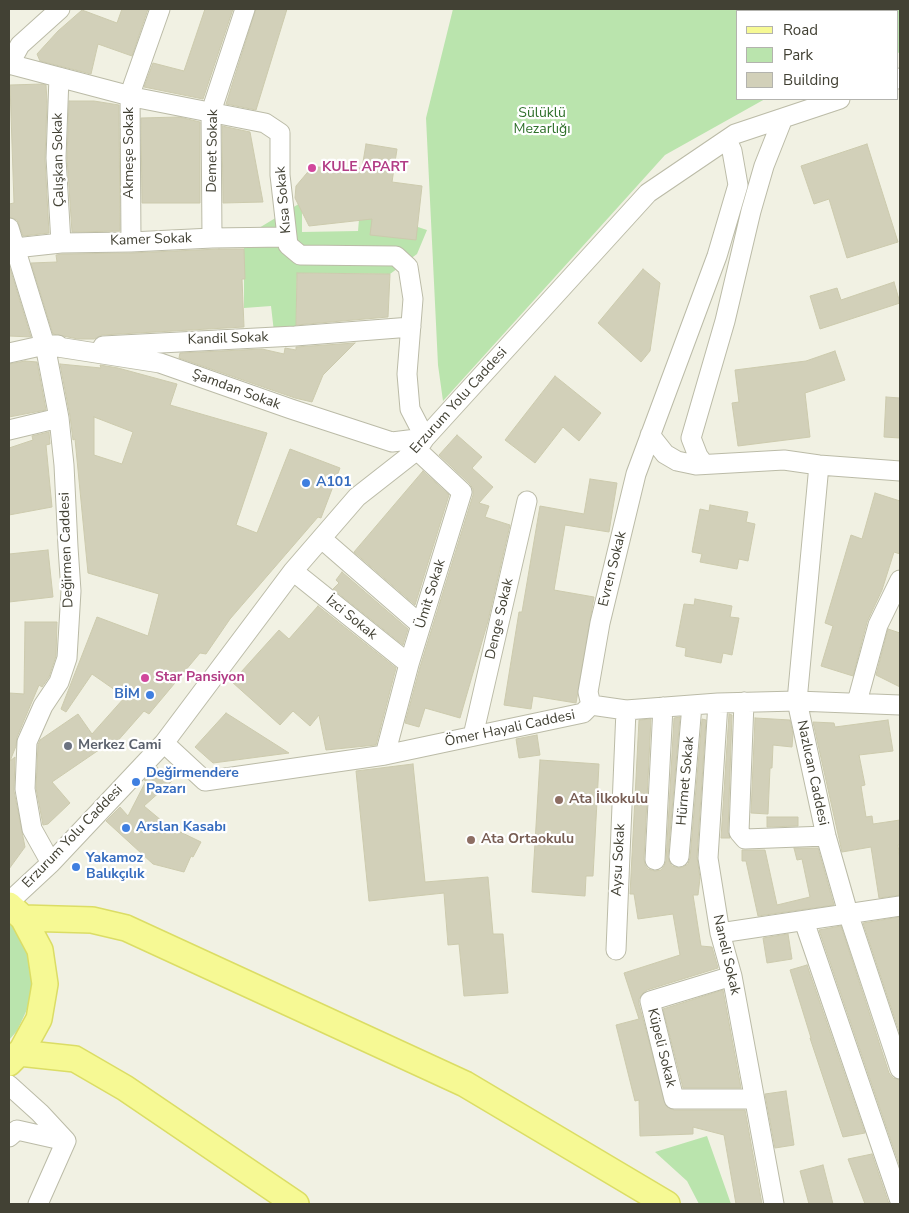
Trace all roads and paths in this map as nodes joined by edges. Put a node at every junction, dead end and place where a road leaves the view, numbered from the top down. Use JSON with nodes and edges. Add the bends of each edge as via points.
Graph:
{"nodes":[{"id":1,"x":60,"y":9,"type":"edge"},
{"id":2,"x":160,"y":9,"type":"edge"},
{"id":3,"x":245,"y":9,"type":"edge"},
{"id":4,"x":14,"y":47,"type":"edge"},
{"id":5,"x":9,"y":64,"type":"edge"},
{"id":6,"x":59,"y":77,"type":"junction"},
{"id":7,"x":130,"y":94,"type":"junction"},
{"id":8,"x":837,"y":100,"type":"edge"},
{"id":9,"x":211,"y":112,"type":"junction"},
{"id":10,"x":783,"y":118,"type":"junction"},
{"id":11,"x":727,"y":140,"type":"junction"},
{"id":12,"x":9,"y":228,"type":"edge"},
{"id":13,"x":286,"y":237,"type":"junction"},
{"id":14,"x":212,"y":238,"type":"junction"},
{"id":15,"x":130,"y":242,"type":"junction"},
{"id":16,"x":61,"y":243,"type":"junction"},
{"id":17,"x":15,"y":248,"type":"junction"},
{"id":18,"x":714,"y":265,"type":"junction"},
{"id":19,"x":16,"y":276,"type":"edge"},
{"id":20,"x":736,"y":276,"type":"junction"},
{"id":21,"x":411,"y":327,"type":"junction"},
{"id":22,"x":45,"y":344,"type":"junction"},
{"id":23,"x":9,"y":353,"type":"edge"},
{"id":24,"x":59,"y":418,"type":"junction"},
{"id":25,"x":9,"y":430,"type":"edge"},
{"id":26,"x":650,"y":435,"type":"junction"},
{"id":27,"x":421,"y":444,"type":"junction"},
{"id":28,"x":704,"y":464,"type":"junction"},
{"id":29,"x":819,"y":465,"type":"junction"},
{"id":30,"x":900,"y":471,"type":"edge"},
{"id":31,"x":527,"y":501,"type":"dead end"},
{"id":32,"x":322,"y":539,"type":"junction"},
{"id":33,"x":292,"y":571,"type":"junction"},
{"id":34,"x":900,"y":580,"type":"edge"},
{"id":35,"x":421,"y":625,"type":"junction"},
{"id":36,"x":409,"y":664,"type":"junction"},
{"id":37,"x":797,"y":701,"type":"junction"},
{"id":38,"x":744,"y":702,"type":"junction"},
{"id":39,"x":857,"y":702,"type":"junction"},
{"id":40,"x":718,"y":703,"type":"junction"},
{"id":41,"x":692,"y":705,"type":"junction"},
{"id":42,"x":900,"y":705,"type":"edge"},
{"id":43,"x":663,"y":707,"type":"junction"},
{"id":44,"x":587,"y":709,"type":"junction"},
{"id":45,"x":626,"y":710,"type":"junction"},
{"id":46,"x":473,"y":736,"type":"junction"},
{"id":47,"x":164,"y":743,"type":"junction"},
{"id":48,"x":385,"y":755,"type":"junction"},
{"id":49,"x":826,"y":836,"type":"junction"},
{"id":50,"x":679,"y":857,"type":"dead end"},
{"id":51,"x":655,"y":860,"type":"dead end"},
{"id":52,"x":51,"y":863,"type":"junction"},
{"id":53,"x":900,"y":906,"type":"edge"},
{"id":54,"x":14,"y":908,"type":"edge"},
{"id":55,"x":848,"y":914,"type":"junction"},
{"id":56,"x":804,"y":921,"type":"junction"},
{"id":57,"x":720,"y":932,"type":"junction"},
{"id":58,"x":616,"y":950,"type":"dead end"},
{"id":59,"x":732,"y":976,"type":"junction"},
{"id":60,"x":14,"y":1058,"type":"edge"},
{"id":61,"x":900,"y":1069,"type":"edge"},
{"id":62,"x":9,"y":1085,"type":"edge"},
{"id":63,"x":754,"y":1099,"type":"junction"},
{"id":64,"x":9,"y":1137,"type":"edge"},
{"id":65,"x":66,"y":1141,"type":"junction"},
{"id":66,"x":900,"y":1201,"type":"edge"},
{"id":67,"x":38,"y":1204,"type":"edge"},
{"id":68,"x":296,"y":1204,"type":"edge"},
{"id":69,"x":666,"y":1204,"type":"edge"},
{"id":70,"x":774,"y":1204,"type":"edge"}],
"edges":[{"from":1,"to":4,"type":"street"},
{"from":2,"to":7,"type":"street","name":"Akmeşe Sokak"},
{"from":3,"to":9,"type":"street","name":"Demet Sokak"},
{"from":4,"to":5,"type":"street"},
{"from":5,"to":6,"type":"street","name":"Kısa Sokak"},
{"from":6,"to":7,"type":"street","name":"Kısa Sokak"},
{"from":6,"to":16,"type":"street","name":"Çalışkan Sokak","via":[[56,158]]},
{"from":7,"to":9,"type":"street","name":"Kısa Sokak"},
{"from":7,"to":15,"type":"street","name":"Akmeşe Sokak"},
{"from":8,"to":10,"type":"street","name":"Erzurum Yolu Caddesi"},
{"from":9,"to":13,"type":"street","name":"Kısa Sokak","via":[[265,123],[280,133]]},
{"from":9,"to":14,"type":"street","name":"Demet Sokak"},
{"from":10,"to":11,"type":"street","name":"Erzurum Yolu Caddesi","via":[[735,134]]},
{"from":10,"to":20,"type":"street","via":[[761,175]]},
{"from":11,"to":18,"type":"street","name":"Evren Sokak","via":[[738,185]]},
{"from":11,"to":27,"type":"street","name":"Erzurum Yolu Caddesi","via":[[648,193]]},
{"from":12,"to":17,"type":"street","name":"Değirmen Caddesi"},
{"from":13,"to":14,"type":"street","name":"Kamer Sokak"},
{"from":13,"to":21,"type":"street","name":"Kısa Sokak","via":[[288,245],[300,255],[396,256],[408,267],[413,299]]},
{"from":14,"to":15,"type":"street","name":"Kamer Sokak"},
{"from":15,"to":16,"type":"street","name":"Kamer Sokak"},
{"from":16,"to":17,"type":"street","name":"Kamer Sokak"},
{"from":17,"to":19,"type":"street","name":"Değirmen Caddesi"},
{"from":18,"to":20,"type":"street"},
{"from":18,"to":26,"type":"street","name":"Evren Sokak"},
{"from":19,"to":22,"type":"street","name":"Değirmen Caddesi"},
{"from":20,"to":28,"type":"street","via":[[691,438]]},
{"from":21,"to":22,"type":"street","name":"Kandil Sokak","via":[[111,346]]},
{"from":21,"to":27,"type":"street","name":"Kısa Sokak","via":[[407,374],[410,410]]},
{"from":22,"to":23,"type":"street"},
{"from":22,"to":24,"type":"street","name":"Değirmen Caddesi"},
{"from":22,"to":27,"type":"street","name":"Şamdan Sokak","via":[[160,363],[392,442]]},
{"from":24,"to":25,"type":"street"},
{"from":24,"to":52,"type":"street","name":"Değirmen Caddesi","via":[[71,590],[66,658],[59,682],[43,706],[27,742],[25,788],[32,829]]},
{"from":26,"to":28,"type":"street","via":[[665,454],[677,461]]},
{"from":26,"to":44,"type":"street","name":"Evren Sokak","via":[[636,474],[600,623]]},
{"from":27,"to":32,"type":"street","name":"Erzurum Yolu Caddesi","via":[[357,497]]},
{"from":27,"to":35,"type":"street","name":"Ümit Sokak","via":[[462,492]]},
{"from":28,"to":29,"type":"street","via":[[784,460]]},
{"from":29,"to":30,"type":"street"},
{"from":29,"to":37,"type":"street","name":"Nazlıcan Caddesi"},
{"from":31,"to":46,"type":"street","name":"Denge Sokak"},
{"from":32,"to":33,"type":"street","name":"Erzurum Yolu Caddesi"},
{"from":32,"to":35,"type":"street"},
{"from":33,"to":36,"type":"street","name":"İzci Sokak"},
{"from":33,"to":47,"type":"street","name":"Erzurum Yolu Caddesi"},
{"from":34,"to":39,"type":"street","via":[[878,625]]},
{"from":35,"to":36,"type":"street","name":"Ümit Sokak"},
{"from":36,"to":48,"type":"street","name":"Ümit Sokak"},
{"from":37,"to":38,"type":"street","name":"Ömer Hayali Caddesi"},
{"from":37,"to":39,"type":"street","name":"Ömer Hayali Caddesi"},
{"from":37,"to":49,"type":"street","name":"Nazlıcan Caddesi"},
{"from":38,"to":40,"type":"street","name":"Ömer Hayali Caddesi"},
{"from":38,"to":49,"type":"street","via":[[739,832],[745,839]]},
{"from":39,"to":42,"type":"street","name":"Ömer Hayali Caddesi"},
{"from":40,"to":41,"type":"street","name":"Ömer Hayali Caddesi"},
{"from":40,"to":57,"type":"street","name":"Naneli Sokak","via":[[708,858]]},
{"from":41,"to":43,"type":"street","name":"Ömer Hayali Caddesi"},
{"from":41,"to":50,"type":"street","name":"Hürmet Sokak"},
{"from":43,"to":45,"type":"street","name":"Ömer Hayali Caddesi"},
{"from":43,"to":51,"type":"street"},
{"from":44,"to":45,"type":"street","name":"Ömer Hayali Caddesi"},
{"from":44,"to":46,"type":"street","name":"Ömer Hayali Caddesi"},
{"from":45,"to":58,"type":"street","name":"Aysu Sokak"},
{"from":46,"to":48,"type":"street","name":"Ömer Hayali Caddesi"},
{"from":47,"to":48,"type":"street","name":"Ömer Hayali Caddesi","via":[[205,781]]},
{"from":47,"to":52,"type":"street","name":"Erzurum Yolu Caddesi"},
{"from":49,"to":55,"type":"street","name":"Nazlıcan Caddesi"},
{"from":52,"to":54,"type":"street","name":"Erzurum Yolu Caddesi"},
{"from":53,"to":55,"type":"street"},
{"from":54,"to":60,"type":"main road","via":[[40,950],[45,984],[39,1019]]},
{"from":54,"to":69,"type":"main road","via":[[126,928],[465,1084]]},
{"from":55,"to":56,"type":"street"},
{"from":55,"to":61,"type":"street","name":"Nazlıcan Caddesi"},
{"from":56,"to":57,"type":"street"},
{"from":56,"to":66,"type":"street"},
{"from":57,"to":59,"type":"street","name":"Naneli Sokak"},
{"from":59,"to":63,"type":"street","name":"Naneli Sokak"},
{"from":59,"to":63,"type":"street","name":"Küpeli Sokak","via":[[650,1001],[674,1100]]},
{"from":60,"to":68,"type":"main road","via":[[75,1059],[125,1088]]},
{"from":62,"to":65,"type":"street"},
{"from":63,"to":70,"type":"street","name":"Naneli Sokak"},
{"from":64,"to":65,"type":"street","via":[[17,1130]]},
{"from":65,"to":67,"type":"street"}]}
